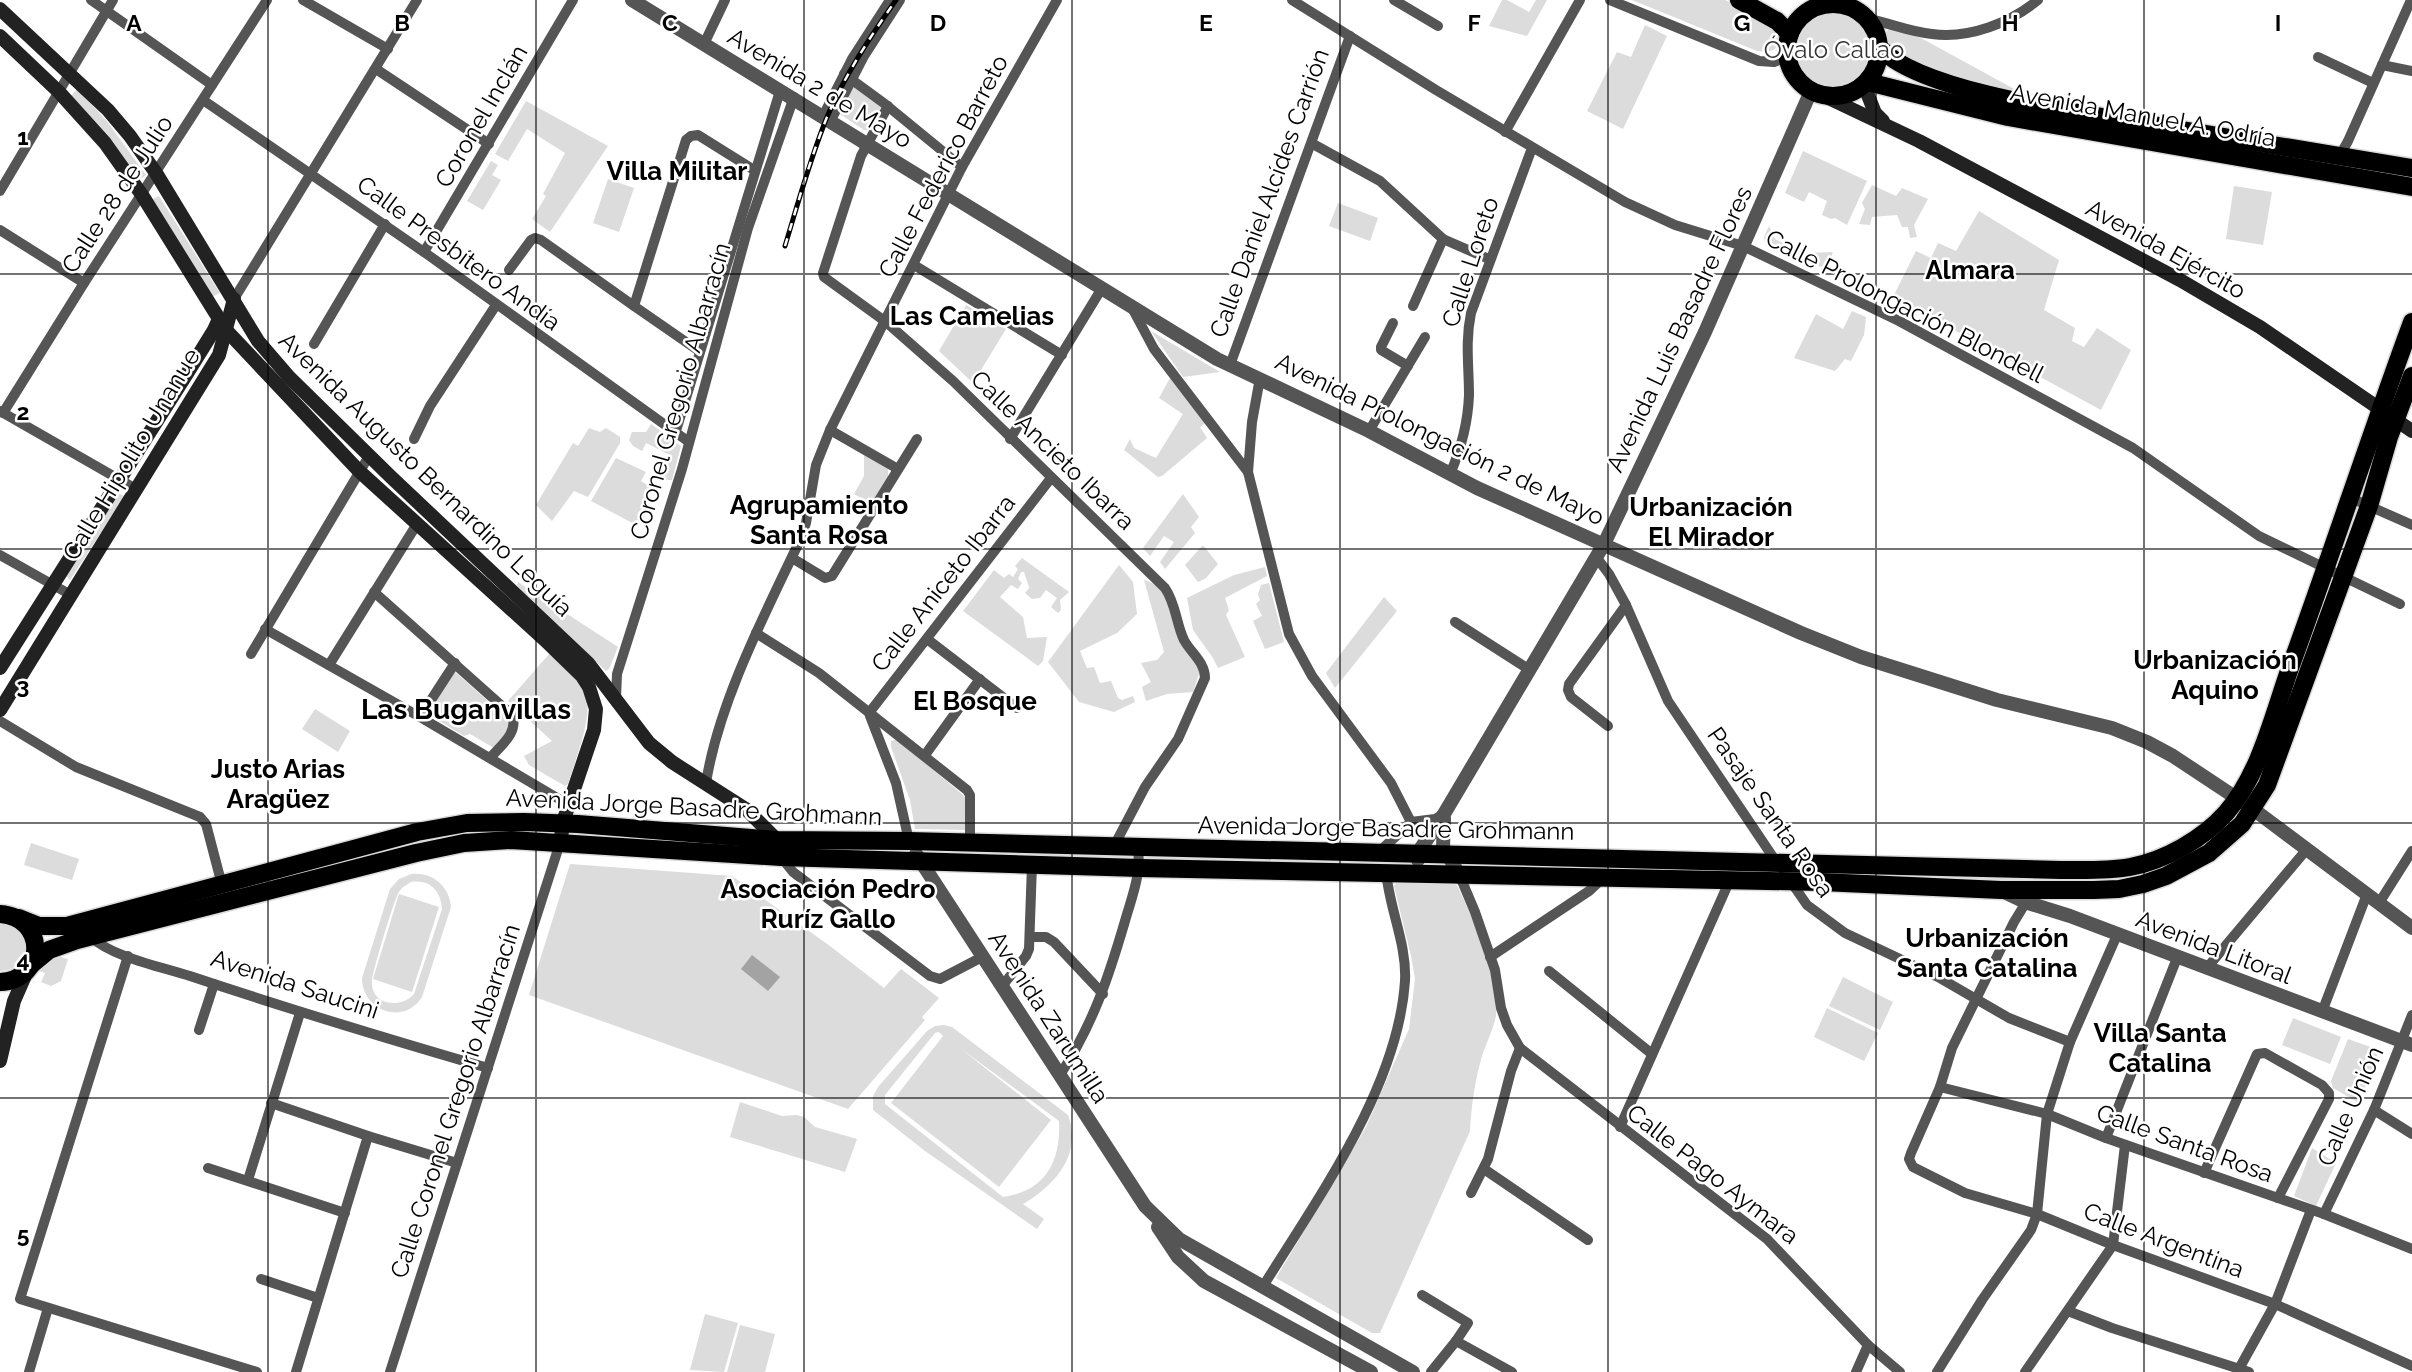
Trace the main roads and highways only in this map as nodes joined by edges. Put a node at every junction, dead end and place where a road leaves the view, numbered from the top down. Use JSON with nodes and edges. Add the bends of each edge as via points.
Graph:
{"nodes":[{"id":1,"x":1739,"y":0,"type":"edge"},
{"id":2,"x":1845,"y":4,"type":"edge"},
{"id":3,"x":0,"y":9,"type":"edge"},
{"id":4,"x":1790,"y":34,"type":"junction"},
{"id":5,"x":0,"y":36,"type":"edge"},
{"id":6,"x":1880,"y":48,"type":"junction"},
{"id":7,"x":1866,"y":84,"type":"junction"},
{"id":8,"x":1816,"y":93,"type":"junction"},
{"id":9,"x":2048,"y":115,"type":"junction"},
{"id":10,"x":1887,"y":124,"type":"junction"},
{"id":11,"x":2412,"y":168,"type":"edge"},
{"id":12,"x":2412,"y":187,"type":"edge"},
{"id":13,"x":234,"y":299,"type":"junction"},
{"id":14,"x":2412,"y":322,"type":"edge"},
{"id":15,"x":222,"y":324,"type":"junction"},
{"id":16,"x":246,"y":352,"type":"junction"},
{"id":17,"x":219,"y":355,"type":"junction"},
{"id":18,"x":2412,"y":376,"type":"edge"},
{"id":19,"x":2380,"y":408,"type":"junction"},
{"id":20,"x":164,"y":411,"type":"junction"},
{"id":21,"x":179,"y":419,"type":"junction"},
{"id":22,"x":2395,"y":419,"type":"junction"},
{"id":23,"x":2412,"y":431,"type":"edge"},
{"id":24,"x":14,"y":646,"type":"junction"},
{"id":25,"x":33,"y":657,"type":"junction"},
{"id":26,"x":0,"y":668,"type":"edge"},
{"id":27,"x":616,"y":698,"type":"junction"},
{"id":28,"x":596,"y":709,"type":"junction"},
{"id":29,"x":0,"y":710,"type":"edge"},
{"id":30,"x":563,"y":823,"type":"junction"},
{"id":31,"x":560,"y":843,"type":"junction"},
{"id":32,"x":779,"y":848,"type":"junction"},
{"id":33,"x":7,"y":915,"type":"edge"},
{"id":34,"x":30,"y":967,"type":"junction"},
{"id":35,"x":0,"y":982,"type":"edge"},
{"id":36,"x":0,"y":1062,"type":"edge"}],
"edges":[{"from":1,"to":4,"type":"main road","via":[[1777,21]]},
{"from":2,"to":4,"type":"main road","via":[[1818,6],[1804,14]]},
{"from":2,"to":6,"type":"main road","via":[[1868,19]]},
{"from":3,"to":13,"type":"main road","name":"Avenida Augusto Bernardino Leguía","via":[[130,136]]},
{"from":4,"to":8,"type":"main road","via":[[1787,57],[1795,77]]},
{"from":5,"to":15,"type":"main road","name":"Avenida Augusto Bernardino Leguía","via":[[104,143]]},
{"from":6,"to":7,"type":"main road","via":[[1876,69]]},
{"from":6,"to":9,"type":"main road","name":"Avenida Manuel A. Odría","via":[[1895,63],[1930,77]]},
{"from":7,"to":8,"type":"main road","via":[[1846,95]]},
{"from":7,"to":9,"type":"main road","name":"Avenida Manuel A. Odría","via":[[1954,105]]},
{"from":7,"to":10,"type":"main road","name":"Avenida Ejército","via":[[1875,113]]},
{"from":8,"to":10,"type":"main road","name":"Avenida Ejército"},
{"from":9,"to":11,"type":"main road","name":"Avenida Manuel A. Odría"},
{"from":9,"to":12,"type":"main road","name":"Avenida Manuel A. Odría"},
{"from":10,"to":19,"type":"main road","name":"Avenida Ejército","via":[[2180,280],[2260,327]]},
{"from":13,"to":15,"type":"main road","name":"Calle Hipolito Unanue"},
{"from":13,"to":27,"type":"main road","name":"Avenida Augusto Bernardino Leguía","via":[[267,353],[576,651]]},
{"from":14,"to":19,"type":"main road","name":"Avenida Jorge Basadre Grohmann"},
{"from":15,"to":16,"type":"main road","name":"Avenida Augusto Bernardino Leguía"},
{"from":15,"to":17,"type":"main road","name":"Calle Hipolito Unanue"},
{"from":15,"to":20,"type":"main road","name":"Calle Hipolito Unanue"},
{"from":16,"to":17,"type":"main road"},
{"from":16,"to":28,"type":"main road","name":"Avenida Augusto Bernardino Leguía","via":[[359,471],[572,665],[589,687]]},
{"from":17,"to":21,"type":"main road","name":"Calle Hipolito Unanue"},
{"from":18,"to":22,"type":"main road","name":"Avenida Jorge Basadre Grohmann"},
{"from":19,"to":22,"type":"main road","name":"Avenida Ejército"},
{"from":19,"to":32,"type":"main road","name":"Avenida Jorge Basadre Grohmann","via":[[2256,763],[2225,814],[2197,838],[2131,867],[2038,869],[909,841]]},
{"from":20,"to":21,"type":"main road"},
{"from":20,"to":24,"type":"main road","name":"Calle Hipolito Unanue"},
{"from":21,"to":25,"type":"main road","name":"Calle Hipolito Unanue"},
{"from":22,"to":23,"type":"main road","name":"Avenida Ejército"},
{"from":22,"to":32,"type":"main road","name":"Avenida Jorge Basadre Grohmann","via":[[2369,506],[2282,748],[2253,809],[2227,840],[2209,853],[2166,876],[2119,889],[2031,895],[1791,882],[1140,868],[919,860]]},
{"from":24,"to":25,"type":"main road"},
{"from":24,"to":26,"type":"main road","name":"Calle Hipolito Unanue"},
{"from":25,"to":29,"type":"main road","name":"Calle Hipolito Unanue"},
{"from":27,"to":28,"type":"main road","via":[[603,699]]},
{"from":27,"to":32,"type":"main road","name":"Avenida Augusto Bernardino Leguía","via":[[649,743],[747,810]]},
{"from":28,"to":30,"type":"main road","via":[[594,730]]},
{"from":30,"to":31,"type":"main road"},
{"from":30,"to":32,"type":"main road","name":"Avenida Jorge Basadre Grohmann"},
{"from":30,"to":33,"type":"main road","name":"Avenida Jorge Basadre Grohmann","via":[[441,827],[67,926],[39,926]]},
{"from":31,"to":32,"type":"main road","name":"Avenida Jorge Basadre Grohmann"},
{"from":31,"to":34,"type":"main road","name":"Avenida Jorge Basadre Grohmann","via":[[464,843],[416,853],[91,937],[49,950]]},
{"from":33,"to":34,"type":"main road","via":[[33,935]]},
{"from":34,"to":35,"type":"main road","name":"Avenida Jorge Basadre Grohmann","via":[[16,979]]},
{"from":34,"to":36,"type":"main road","via":[[14,1001]]}]}
